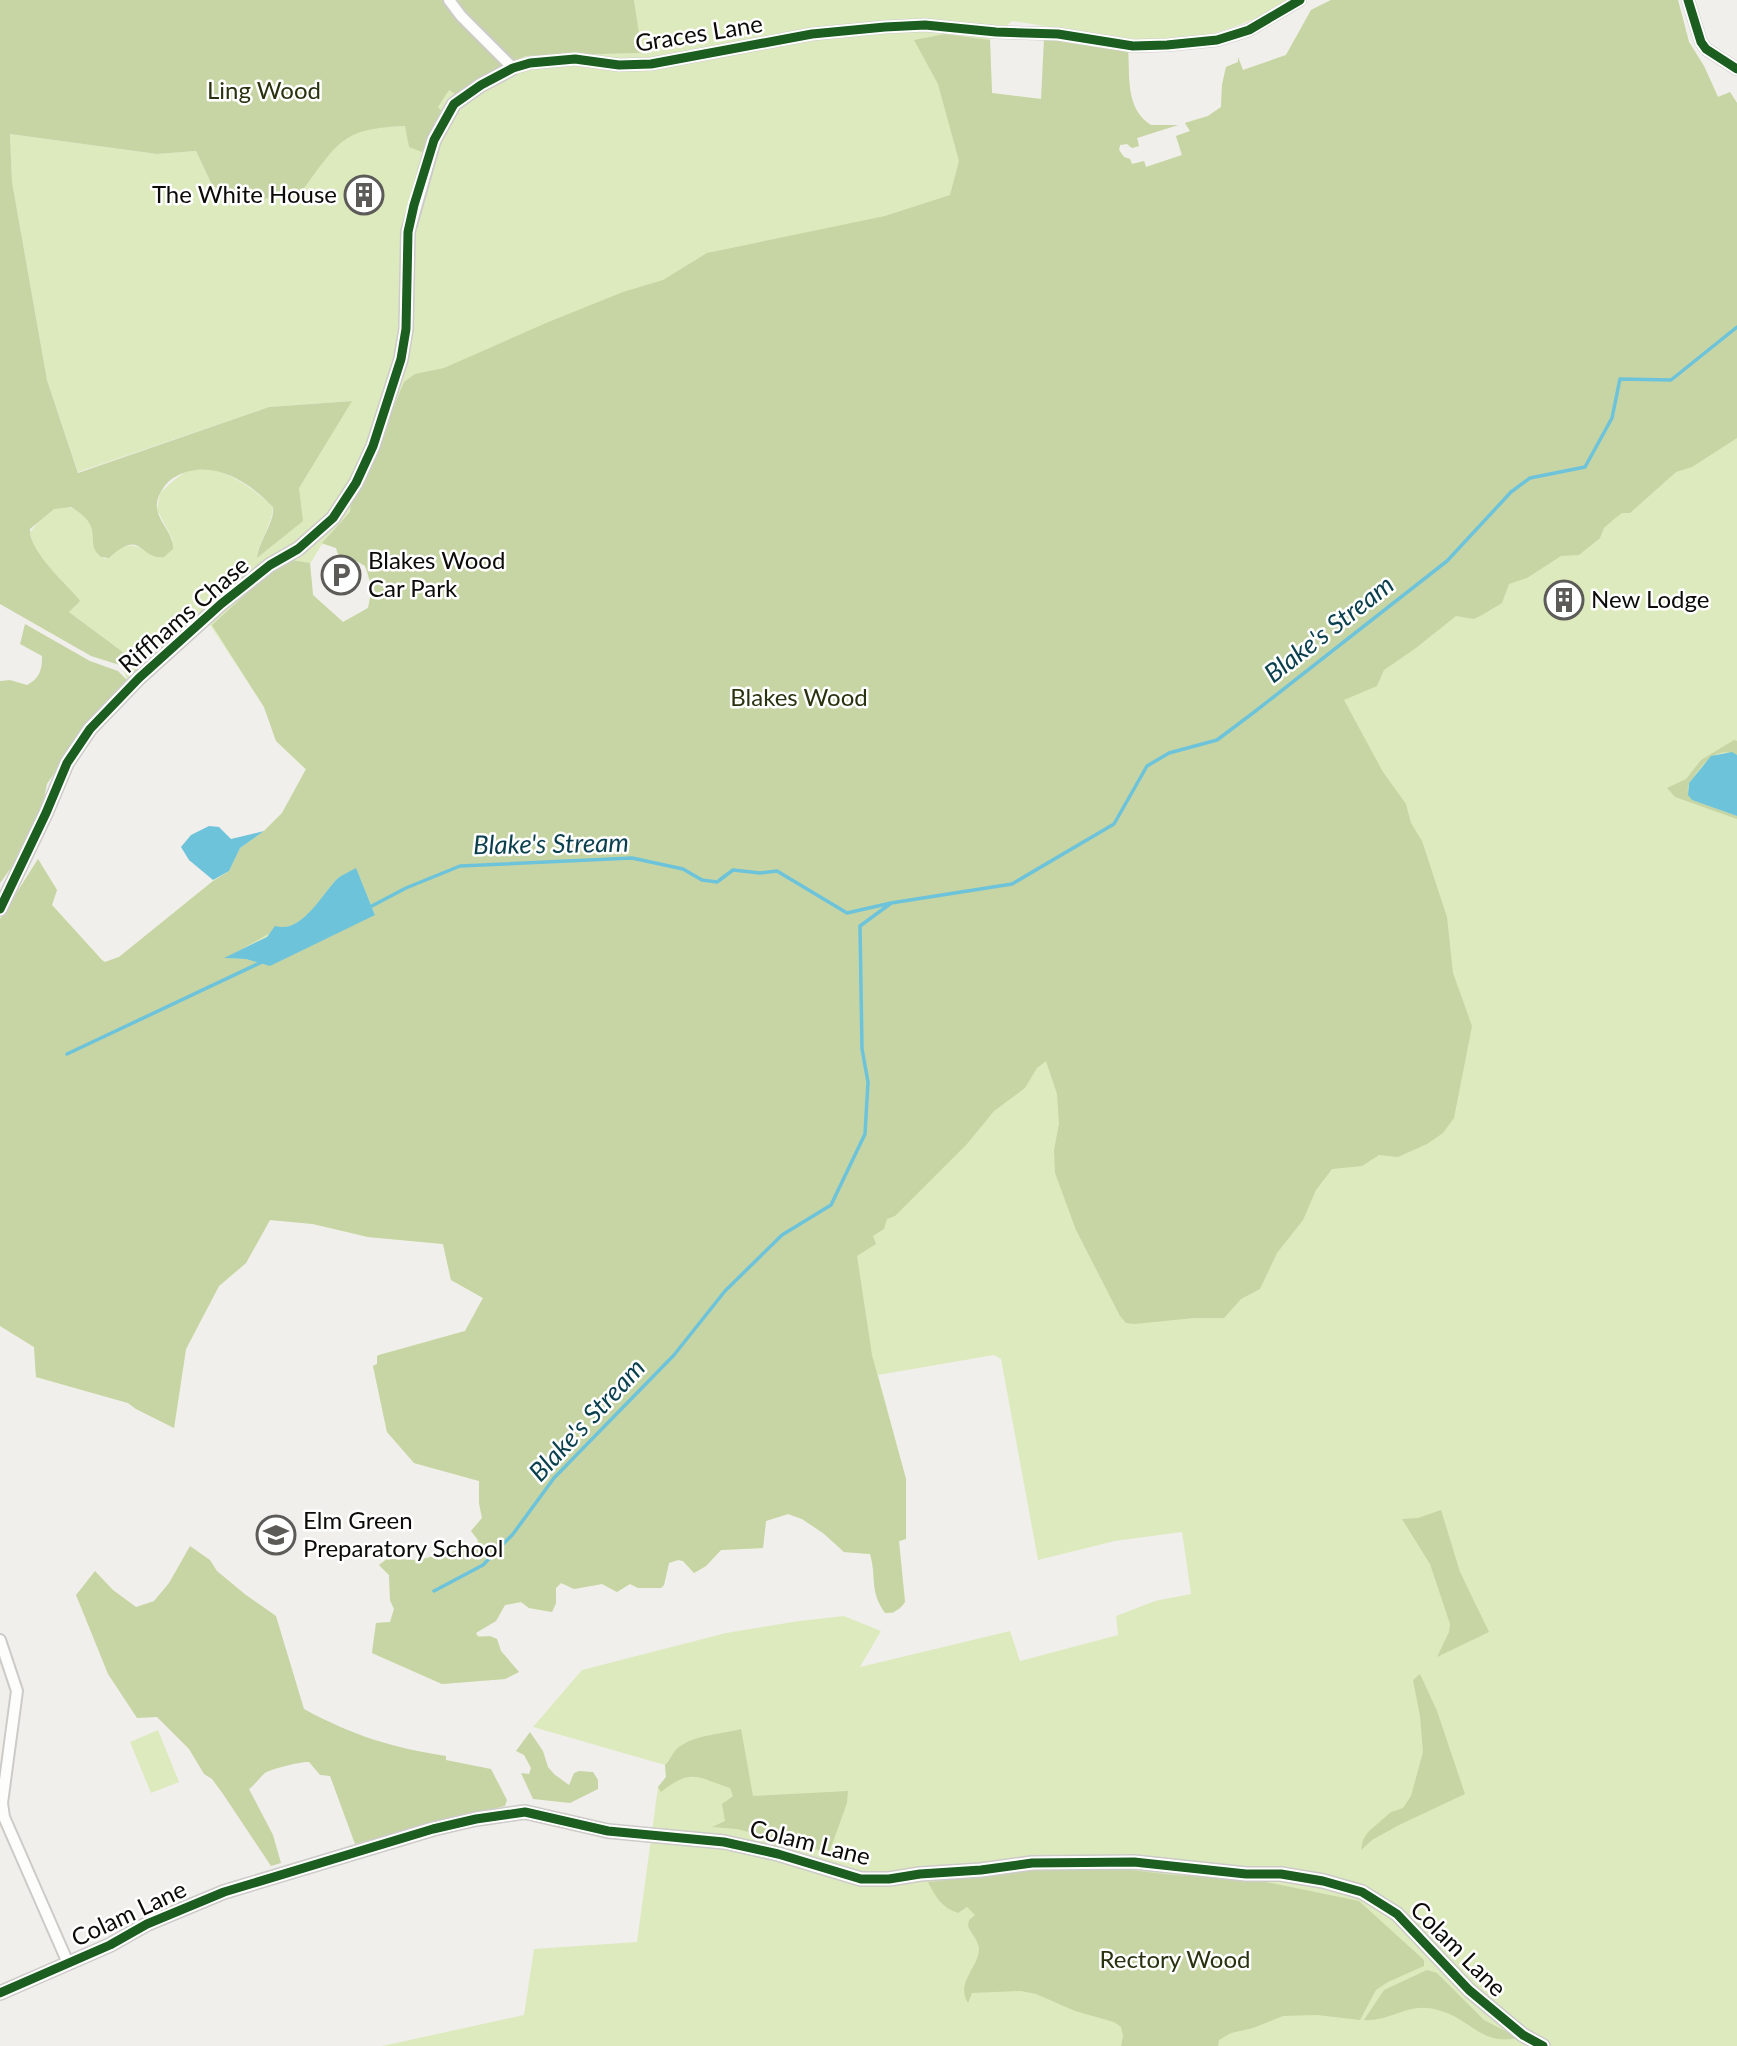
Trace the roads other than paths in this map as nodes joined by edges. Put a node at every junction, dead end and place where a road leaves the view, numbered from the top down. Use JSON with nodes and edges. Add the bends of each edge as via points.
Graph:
{"nodes":[{"id":1,"x":449,"y":0,"type":"edge"},
{"id":2,"x":1300,"y":0,"type":"edge"},
{"id":3,"x":1688,"y":0,"type":"edge"},
{"id":4,"x":513,"y":68,"type":"junction"},
{"id":5,"x":1737,"y":69,"type":"edge"},
{"id":6,"x":0,"y":909,"type":"edge"},
{"id":7,"x":0,"y":1640,"type":"edge"},
{"id":8,"x":68,"y":1963,"type":"junction"},
{"id":9,"x":0,"y":1993,"type":"edge"},
{"id":10,"x":1543,"y":2046,"type":"edge"}],
"edges":[{"from":1,"to":4,"type":"street"},
{"from":2,"to":4,"type":"street","name":"Graces Lane","via":[[1249,30],[1217,40],[1167,45],[1133,46],[1058,34],[925,25],[836,31],[650,64],[575,60]]},
{"from":3,"to":5,"type":"street","via":[[1701,42]]},
{"from":4,"to":6,"type":"street","name":"Riffhams Chase","via":[[454,104],[434,140],[408,232],[401,359],[356,483],[333,518],[221,604],[90,729],[67,763]]},
{"from":7,"to":8,"type":"street","via":[[17,1691],[4,1817]]},
{"from":8,"to":9,"type":"street","name":"Colam Lane"},
{"from":8,"to":10,"type":"street","name":"Colam Lane","via":[[224,1892],[433,1829],[526,1812],[608,1830],[724,1842],[861,1879],[1032,1863],[1134,1863],[1323,1881],[1362,1892],[1397,1914],[1469,1990]]}]}
